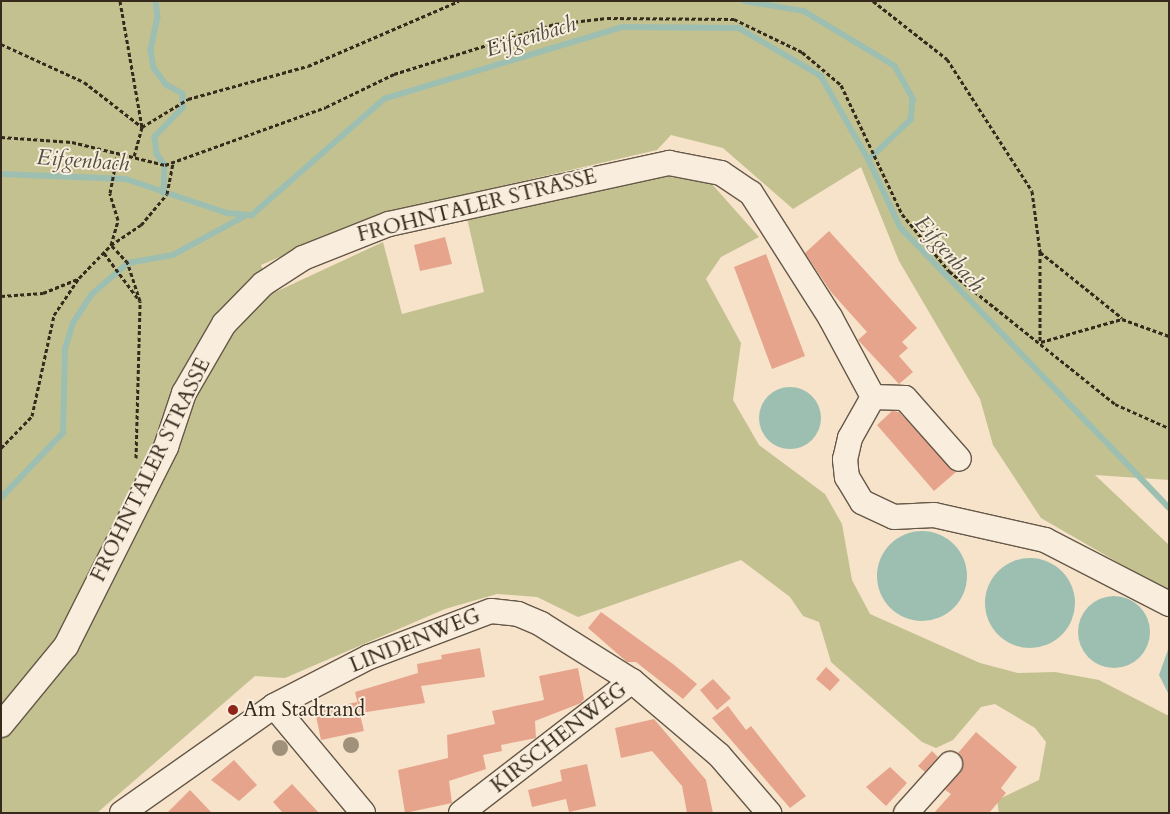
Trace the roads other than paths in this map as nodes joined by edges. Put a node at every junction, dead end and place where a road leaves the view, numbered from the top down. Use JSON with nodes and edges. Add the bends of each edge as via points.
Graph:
{"nodes":[{"id":1,"x":873,"y":397,"type":"junction"},
{"id":2,"x":959,"y":459,"type":"dead end"},
{"id":3,"x":1169,"y":604,"type":"edge"},
{"id":4,"x":632,"y":681,"type":"junction"},
{"id":5,"x":274,"y":706,"type":"junction"},
{"id":6,"x":1,"y":725,"type":"edge"},
{"id":7,"x":950,"y":764,"type":"dead end"},
{"id":8,"x":137,"y":808,"type":"edge"},
{"id":9,"x":760,"y":809,"type":"edge"},
{"id":10,"x":363,"y":813,"type":"edge"},
{"id":11,"x":461,"y":813,"type":"edge"},
{"id":12,"x":906,"y":813,"type":"edge"}],
"edges":[{"from":1,"to":2,"type":"street","via":[[905,398]]},
{"from":1,"to":3,"type":"street","via":[[850,438],[846,459],[847,477],[862,502],[876,512],[894,517],[934,515],[1045,540]]},
{"from":1,"to":6,"type":"street","name":"FROHNTALER STRASSE","via":[[830,316],[751,193],[721,173],[669,163],[389,224],[343,239],[295,263],[263,284],[224,324],[184,393],[166,447],[66,646]]},
{"from":4,"to":5,"type":"street","name":"LINDENWEG","via":[[541,624],[518,614],[491,611],[369,657]]},
{"from":4,"to":9,"type":"street","name":"LINDENWEG","via":[[719,755]]},
{"from":4,"to":11,"type":"street","name":"KIRSCHENWEG"},
{"from":5,"to":8,"type":"street","name":"LINDENWEG"},
{"from":5,"to":10,"type":"street"},
{"from":7,"to":12,"type":"street"}]}
